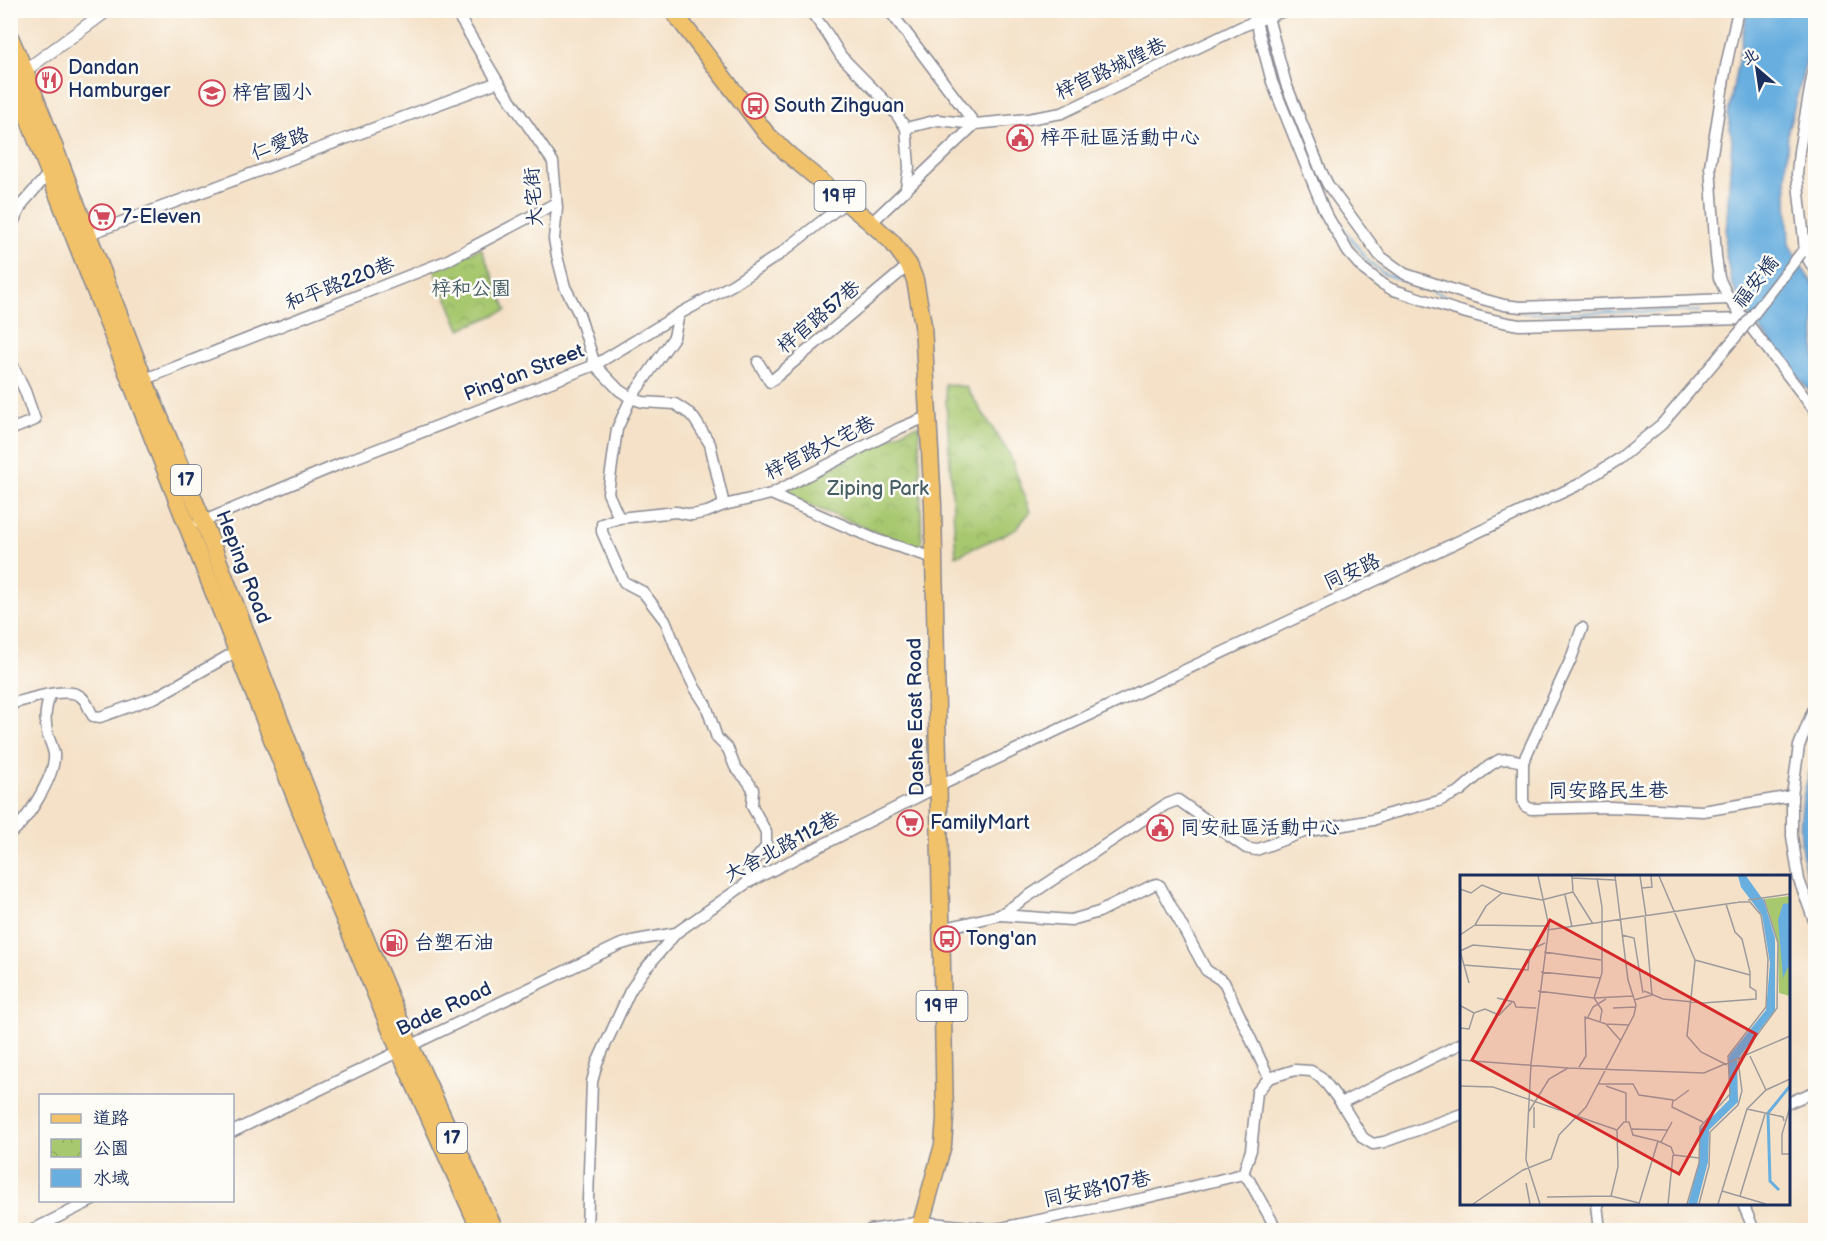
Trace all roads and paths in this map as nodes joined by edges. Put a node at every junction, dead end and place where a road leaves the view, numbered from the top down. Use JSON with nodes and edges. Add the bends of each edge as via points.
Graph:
{"nodes":[{"id":1,"x":108,"y":10,"type":"edge"},
{"id":2,"x":455,"y":10,"type":"edge"},
{"id":3,"x":672,"y":10,"type":"edge"},
{"id":4,"x":810,"y":10,"type":"edge"},
{"id":5,"x":889,"y":10,"type":"edge"},
{"id":6,"x":1287,"y":10,"type":"edge"},
{"id":7,"x":1738,"y":10,"type":"edge"},
{"id":8,"x":1267,"y":14,"type":"edge"},
{"id":9,"x":1254,"y":16,"type":"edge"},
{"id":10,"x":12,"y":45,"type":"edge"},
{"id":11,"x":1815,"y":56,"type":"edge"},
{"id":12,"x":16,"y":73,"type":"edge"},
{"id":13,"x":498,"y":82,"type":"junction"},
{"id":14,"x":975,"y":124,"type":"junction"},
{"id":15,"x":906,"y":128,"type":"junction"},
{"id":16,"x":49,"y":173,"type":"junction"},
{"id":17,"x":906,"y":188,"type":"junction"},
{"id":18,"x":846,"y":202,"type":"junction"},
{"id":19,"x":556,"y":203,"type":"junction"},
{"id":20,"x":871,"y":223,"type":"junction"},
{"id":21,"x":10,"y":228,"type":"edge"},
{"id":22,"x":1815,"y":234,"type":"edge"},
{"id":23,"x":82,"y":237,"type":"junction"},
{"id":24,"x":1802,"y":251,"type":"junction"},
{"id":25,"x":909,"y":265,"type":"junction"},
{"id":26,"x":1815,"y":271,"type":"edge"},
{"id":27,"x":1729,"y":299,"type":"junction"},
{"id":28,"x":679,"y":314,"type":"junction"},
{"id":29,"x":1744,"y":319,"type":"junction"},
{"id":30,"x":1739,"y":333,"type":"joint"},
{"id":31,"x":10,"y":360,"type":"edge"},
{"id":32,"x":758,"y":362,"type":"dead end"},
{"id":33,"x":595,"y":365,"type":"junction"},
{"id":34,"x":138,"y":382,"type":"junction"},
{"id":35,"x":631,"y":398,"type":"junction"},
{"id":36,"x":1815,"y":412,"type":"edge"},
{"id":37,"x":929,"y":416,"type":"junction"},
{"id":38,"x":10,"y":430,"type":"edge"},
{"id":39,"x":771,"y":494,"type":"junction"},
{"id":40,"x":724,"y":505,"type":"junction"},
{"id":41,"x":619,"y":518,"type":"junction"},
{"id":42,"x":195,"y":525,"type":"junction"},
{"id":43,"x":934,"y":558,"type":"junction"},
{"id":44,"x":1582,"y":628,"type":"dead end"},
{"id":45,"x":237,"y":651,"type":"junction"},
{"id":46,"x":50,"y":695,"type":"junction"},
{"id":47,"x":1815,"y":703,"type":"edge"},
{"id":48,"x":10,"y":704,"type":"edge"},
{"id":49,"x":1523,"y":762,"type":"junction"},
{"id":50,"x":296,"y":782,"type":"junction"},
{"id":51,"x":939,"y":786,"type":"junction"},
{"id":52,"x":1792,"y":796,"type":"junction"},
{"id":53,"x":10,"y":834,"type":"edge"},
{"id":54,"x":747,"y":883,"type":"junction"},
{"id":55,"x":1000,"y":915,"type":"junction"},
{"id":56,"x":1815,"y":926,"type":"edge"},
{"id":57,"x":941,"y":929,"type":"junction"},
{"id":58,"x":676,"y":933,"type":"junction"},
{"id":59,"x":1460,"y":1044,"type":"edge"},
{"id":60,"x":404,"y":1048,"type":"junction"},
{"id":61,"x":1269,"y":1078,"type":"junction"},
{"id":62,"x":1815,"y":1091,"type":"edge"},
{"id":63,"x":1790,"y":1102,"type":"edge"},
{"id":64,"x":1341,"y":1103,"type":"junction"},
{"id":65,"x":1460,"y":1114,"type":"edge"},
{"id":66,"x":234,"y":1131,"type":"edge"},
{"id":67,"x":1243,"y":1174,"type":"junction"},
{"id":68,"x":89,"y":1202,"type":"edge"},
{"id":69,"x":1597,"y":1205,"type":"edge"},
{"id":70,"x":1744,"y":1205,"type":"edge"},
{"id":71,"x":920,"y":1226,"type":"edge"},
{"id":72,"x":32,"y":1230,"type":"edge"},
{"id":73,"x":480,"y":1230,"type":"edge"},
{"id":74,"x":495,"y":1230,"type":"edge"},
{"id":75,"x":587,"y":1230,"type":"edge"},
{"id":76,"x":870,"y":1230,"type":"edge"},
{"id":77,"x":1277,"y":1230,"type":"edge"},
{"id":78,"x":1600,"y":1230,"type":"edge"},
{"id":79,"x":1754,"y":1230,"type":"edge"}],
"edges":[{"from":1,"to":12,"type":"street"},
{"from":2,"to":13,"type":"street","name":"大宅街"},
{"from":3,"to":18,"type":"main road","number":"19甲","via":[[766,133]]},
{"from":4,"to":15,"type":"street","via":[[841,56]]},
{"from":5,"to":14,"type":"street"},
{"from":6,"to":8,"type":"street","name":"梓官路城隍巷"},
{"from":7,"to":27,"type":"street","via":[[1710,166],[1719,278]]},
{"from":8,"to":9,"type":"street","name":"梓官路城隍巷"},
{"from":8,"to":27,"type":"street","via":[[1286,84],[1328,185],[1380,256],[1405,274],[1521,308]]},
{"from":9,"to":14,"type":"street","name":"梓官路城隍巷","via":[[1062,113]]},
{"from":9,"to":29,"type":"street","via":[[1272,82],[1324,210],[1348,252],[1381,283],[1470,315],[1519,325]]},
{"from":10,"to":12,"type":"main road","number":"17"},
{"from":11,"to":24,"type":"street","via":[[1797,174]]},
{"from":12,"to":16,"type":"main road","name":"Heping Road","number":"17"},
{"from":12,"to":23,"type":"main road","name":"Heping Road","number":"17"},
{"from":13,"to":19,"type":"street","name":"大宅街","via":[[553,162]]},
{"from":13,"to":23,"type":"street","name":"仁愛路"},
{"from":14,"to":15,"type":"street","name":"梓官路城隍巷","via":[[938,120]]},
{"from":14,"to":17,"type":"street"},
{"from":15,"to":17,"type":"street"},
{"from":16,"to":21,"type":"street","via":[[23,203]]},
{"from":16,"to":23,"type":"main road","name":"Heping Road","number":"17"},
{"from":17,"to":20,"type":"street"},
{"from":18,"to":20,"type":"main road","number":"19甲"},
{"from":18,"to":28,"type":"street","name":"Ping'an Street","via":[[780,254]]},
{"from":19,"to":33,"type":"street","name":"大宅街","via":[[557,256]]},
{"from":19,"to":34,"type":"street","name":"和平路220巷","via":[[436,265]]},
{"from":20,"to":25,"type":"main road","number":"19甲"},
{"from":22,"to":24,"type":"street","name":"福安橋"},
{"from":23,"to":34,"type":"main road","name":"Heping Road","number":"17"},
{"from":24,"to":26,"type":"street"},
{"from":24,"to":30,"type":"street","name":"福安橋","bridge":true},
{"from":25,"to":32,"type":"street","name":"梓官路57巷","via":[[770,382]]},
{"from":25,"to":37,"type":"main road","number":"19甲","via":[[922,309]]},
{"from":27,"to":29,"type":"street"},
{"from":28,"to":33,"type":"street","name":"Ping'an Street"},
{"from":28,"to":35,"type":"street","via":[[674,337]]},
{"from":29,"to":36,"type":"street"},
{"from":30,"to":51,"type":"street","name":"同安路","via":[[1662,424],[1619,459],[1578,485]]},
{"from":31,"to":38,"type":"street","via":[[35,420]]},
{"from":33,"to":35,"type":"street"},
{"from":33,"to":42,"type":"street","name":"Ping'an Street","via":[[358,456]]},
{"from":34,"to":42,"type":"main road","name":"Heping Road","number":"17"},
{"from":35,"to":40,"type":"street","via":[[675,404],[690,414],[710,444]]},
{"from":35,"to":41,"type":"street","via":[[617,429],[608,493]]},
{"from":37,"to":39,"type":"street","name":"梓官路大宅巷"},
{"from":37,"to":43,"type":"main road","name":"Dashe East Road","number":"19甲"},
{"from":39,"to":40,"type":"street","name":"梓官路大宅巷"},
{"from":39,"to":43,"type":"street","via":[[877,540]]},
{"from":40,"to":41,"type":"street","name":"梓官路大宅巷","via":[[692,515],[676,512]]},
{"from":41,"to":54,"type":"street","name":"梓官路大宅巷","via":[[602,524],[624,582],[643,592],[666,622],[706,705],[717,738],[753,789],[752,806],[766,832],[766,848],[751,865]]},
{"from":42,"to":45,"type":"main road","name":"Heping Road","number":"17"},
{"from":42,"to":50,"type":"main road","name":"Heping Road","number":"17"},
{"from":43,"to":51,"type":"main road","name":"Dashe East Road","number":"19甲"},
{"from":44,"to":49,"type":"street"},
{"from":45,"to":46,"type":"street","via":[[156,697],[100,717],[93,716],[79,695]]},
{"from":45,"to":50,"type":"main road","name":"Heping Road","number":"17"},
{"from":46,"to":48,"type":"street"},
{"from":46,"to":53,"type":"street","via":[[44,719],[54,753],[52,772],[24,820]]},
{"from":47,"to":52,"type":"street","via":[[1799,746]]},
{"from":49,"to":52,"type":"street","name":"同安路民生巷","via":[[1523,800],[1531,809],[1703,811]]},
{"from":49,"to":55,"type":"street","via":[[1500,760],[1439,801],[1373,820],[1304,832],[1256,850],[1246,848],[1178,800]]},
{"from":50,"to":60,"type":"main road","name":"Heping Road","number":"17"},
{"from":51,"to":54,"type":"street","name":"大舍北路112巷"},
{"from":51,"to":57,"type":"main road","name":"Dashe East Road","number":"19甲"},
{"from":52,"to":56,"type":"street","via":[[1792,836],[1799,880]]},
{"from":54,"to":58,"type":"street","name":"大舍北路112巷"},
{"from":55,"to":57,"type":"street"},
{"from":55,"to":61,"type":"street","via":[[1071,920],[1099,912],[1157,884],[1206,970],[1224,982]]},
{"from":57,"to":71,"type":"main road","name":"Dashe East Road","number":"19甲","via":[[945,1132]]},
{"from":58,"to":60,"type":"street","name":"Bade Road","via":[[619,945]]},
{"from":58,"to":75,"type":"street","name":"大舍北路112巷","via":[[630,991],[597,1063],[592,1082]]},
{"from":59,"to":64,"type":"street"},
{"from":60,"to":66,"type":"street","name":"Bade Road"},
{"from":60,"to":73,"type":"main road","number":"17"},
{"from":60,"to":74,"type":"main road","number":"17"},
{"from":61,"to":64,"type":"street","via":[[1295,1070],[1311,1071],[1321,1077]]},
{"from":61,"to":67,"type":"street","via":[[1257,1092],[1251,1150]]},
{"from":62,"to":63,"type":"street"},
{"from":64,"to":65,"type":"street","via":[[1363,1138],[1372,1144]]},
{"from":67,"to":71,"type":"street","name":"同安路107巷","via":[[1001,1228]]},
{"from":67,"to":77,"type":"street"},
{"from":68,"to":72,"type":"street"},
{"from":69,"to":78,"type":"street"},
{"from":70,"to":79,"type":"street"},
{"from":71,"to":76,"type":"street","name":"同安路107巷"}]}
